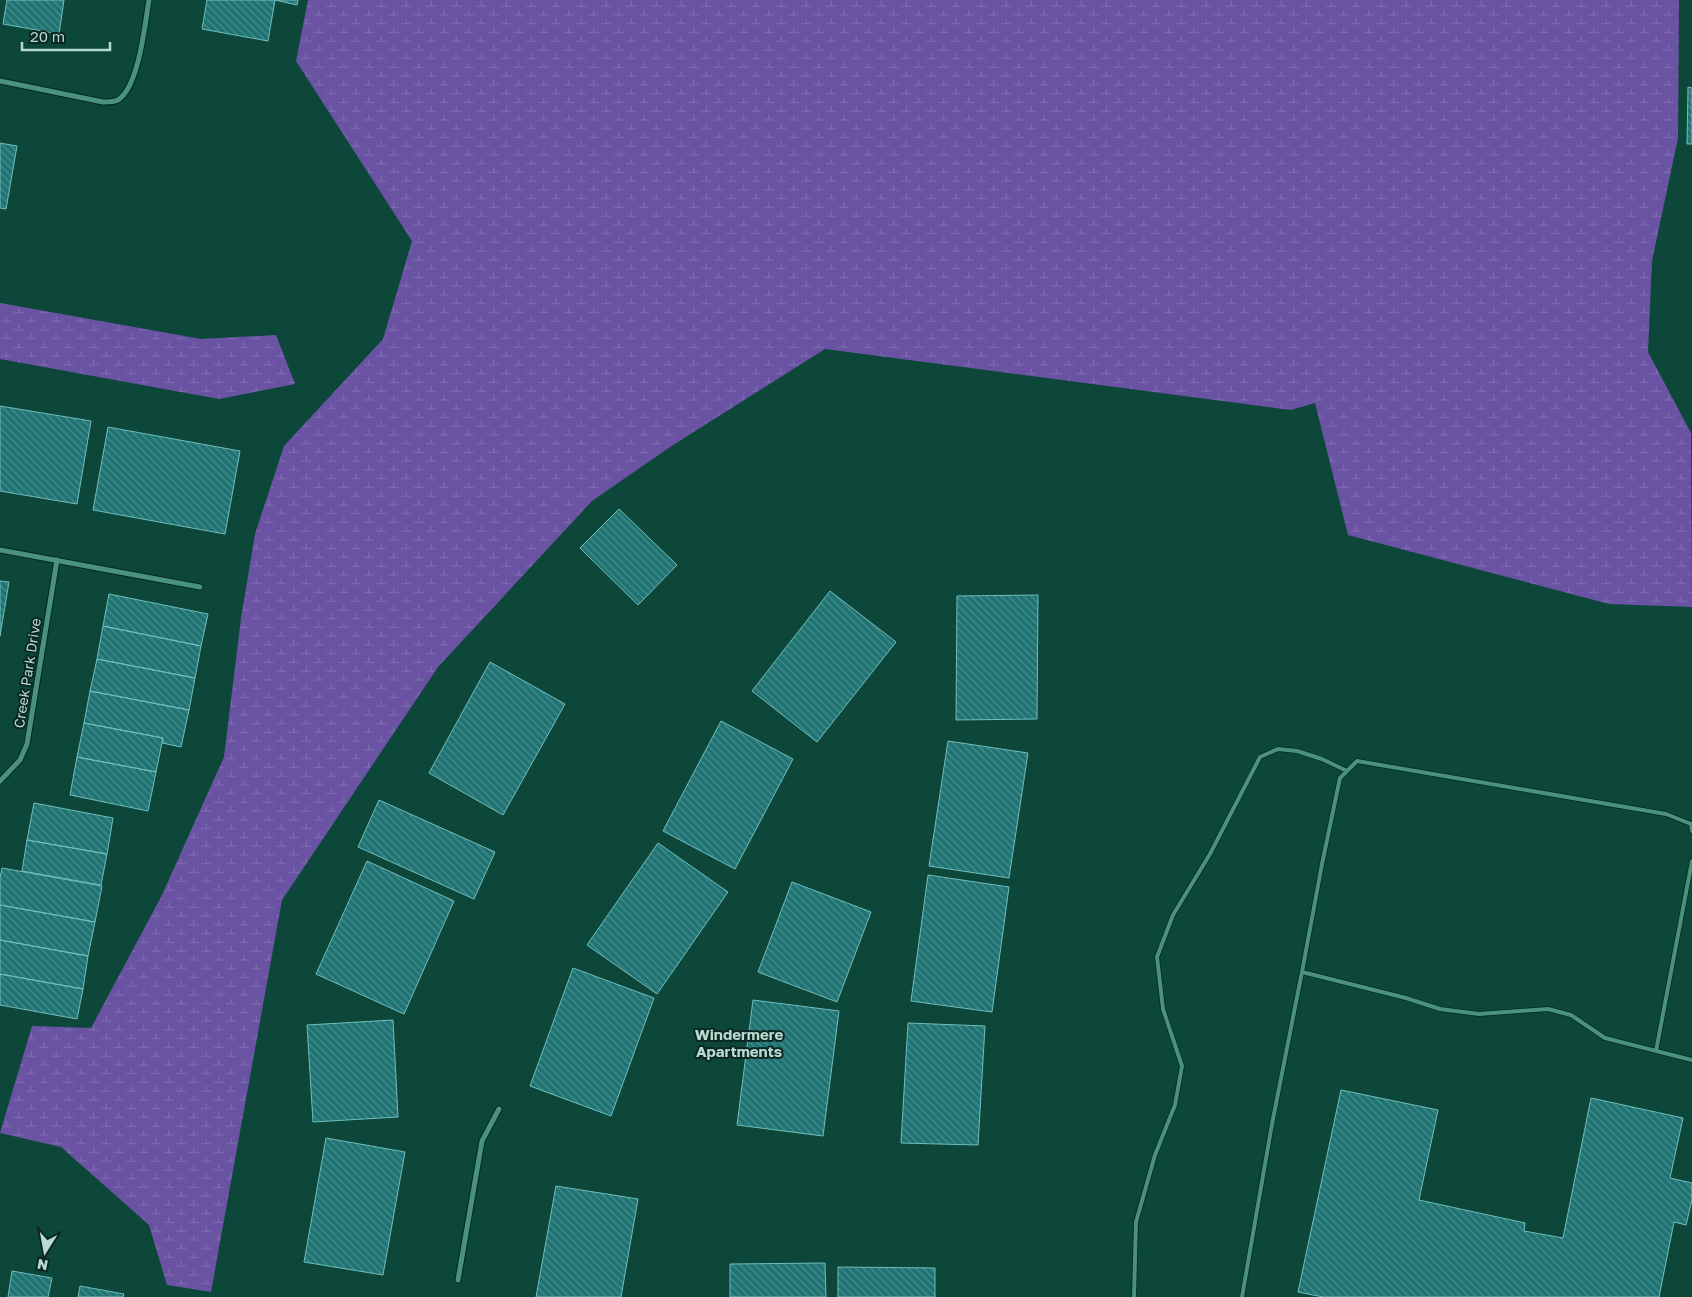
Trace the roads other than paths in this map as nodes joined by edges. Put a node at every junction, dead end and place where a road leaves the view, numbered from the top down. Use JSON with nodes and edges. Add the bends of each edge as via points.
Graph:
{"nodes":[{"id":1,"x":149,"y":0,"type":"edge"},
{"id":2,"x":0,"y":81,"type":"edge"},
{"id":3,"x":0,"y":550,"type":"edge"},
{"id":4,"x":56,"y":560,"type":"junction"},
{"id":5,"x":200,"y":587,"type":"dead end"},
{"id":6,"x":1347,"y":771,"type":"junction"},
{"id":7,"x":0,"y":781,"type":"edge"},
{"id":8,"x":1692,"y":831,"type":"edge"},
{"id":9,"x":1692,"y":861,"type":"edge"},
{"id":10,"x":1302,"y":972,"type":"junction"},
{"id":11,"x":1656,"y":1051,"type":"junction"},
{"id":12,"x":1692,"y":1060,"type":"edge"},
{"id":13,"x":499,"y":1109,"type":"dead end"},
{"id":14,"x":458,"y":1280,"type":"dead end"},
{"id":15,"x":1134,"y":1297,"type":"edge"},
{"id":16,"x":1242,"y":1297,"type":"edge"}],
"edges":[{"from":1,"to":2,"type":"street","via":[[134,77],[118,101],[103,102]]},
{"from":3,"to":4,"type":"street"},
{"from":4,"to":5,"type":"street"},
{"from":4,"to":7,"type":"street","name":"Creek Park Drive","via":[[27,744],[20,760]]},
{"from":6,"to":8,"type":"lane","via":[[1357,761],[1460,778],[1666,814],[1691,824]]},
{"from":6,"to":10,"type":"lane","via":[[1340,778]]},
{"from":6,"to":15,"type":"lane","via":[[1297,751],[1278,749],[1260,757],[1210,854],[1173,915],[1157,957],[1163,1009],[1182,1066],[1175,1105],[1155,1155],[1136,1222]]},
{"from":9,"to":11,"type":"lane"},
{"from":10,"to":11,"type":"lane","via":[[1440,1009],[1479,1014],[1548,1009],[1571,1015],[1605,1038]]},
{"from":10,"to":16,"type":"lane"},
{"from":11,"to":12,"type":"lane"},
{"from":13,"to":14,"type":"street","via":[[482,1141]]}]}
